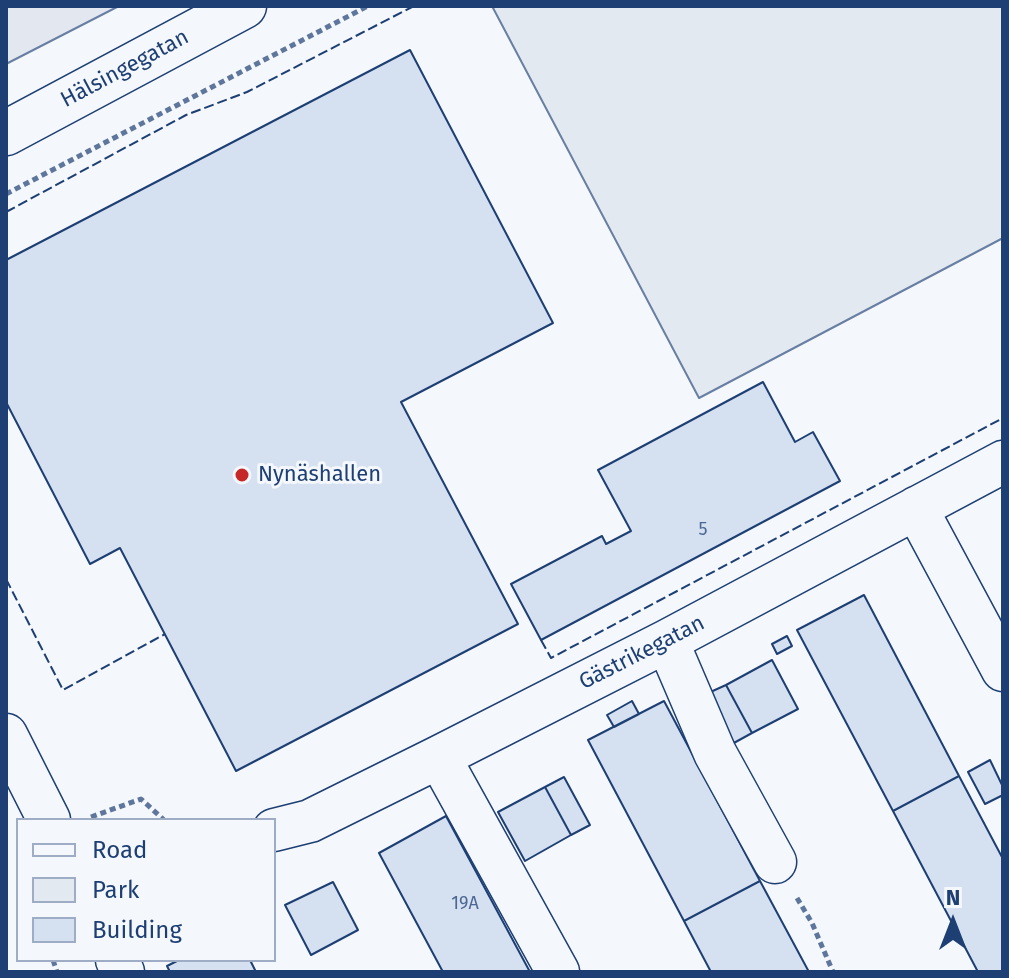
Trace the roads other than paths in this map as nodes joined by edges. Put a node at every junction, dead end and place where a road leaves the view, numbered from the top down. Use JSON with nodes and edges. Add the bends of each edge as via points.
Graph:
{"nodes":[{"id":1,"x":244,"y":6,"type":"edge"},
{"id":2,"x":6,"y":133,"type":"edge"},
{"id":3,"x":1003,"y":462,"type":"edge"},
{"id":4,"x":916,"y":508,"type":"junction"},
{"id":5,"x":667,"y":641,"type":"junction"},
{"id":6,"x":1003,"y":670,"type":"edge"},
{"id":7,"x":6,"y":735,"type":"edge"},
{"id":8,"x":439,"y":757,"type":"junction"},
{"id":9,"x":48,"y":818,"type":"edge"},
{"id":10,"x":276,"y":830,"type":"edge"},
{"id":11,"x":775,"y":862,"type":"dead end"},
{"id":12,"x":558,"y":972,"type":"edge"}],
"edges":[{"from":1,"to":2,"type":"street","name":"Hälsingegatan"},
{"from":3,"to":4,"type":"street","name":"Gästrikegatan"},
{"from":4,"to":5,"type":"street","name":"Gästrikegatan"},
{"from":4,"to":6,"type":"street"},
{"from":5,"to":8,"type":"street","name":"Gästrikegatan"},
{"from":5,"to":11,"type":"street","via":[[715,753]]},
{"from":7,"to":9,"type":"street"},
{"from":8,"to":10,"type":"street","name":"Gästrikegatan","via":[[310,821]]},
{"from":8,"to":12,"type":"street"}]}
